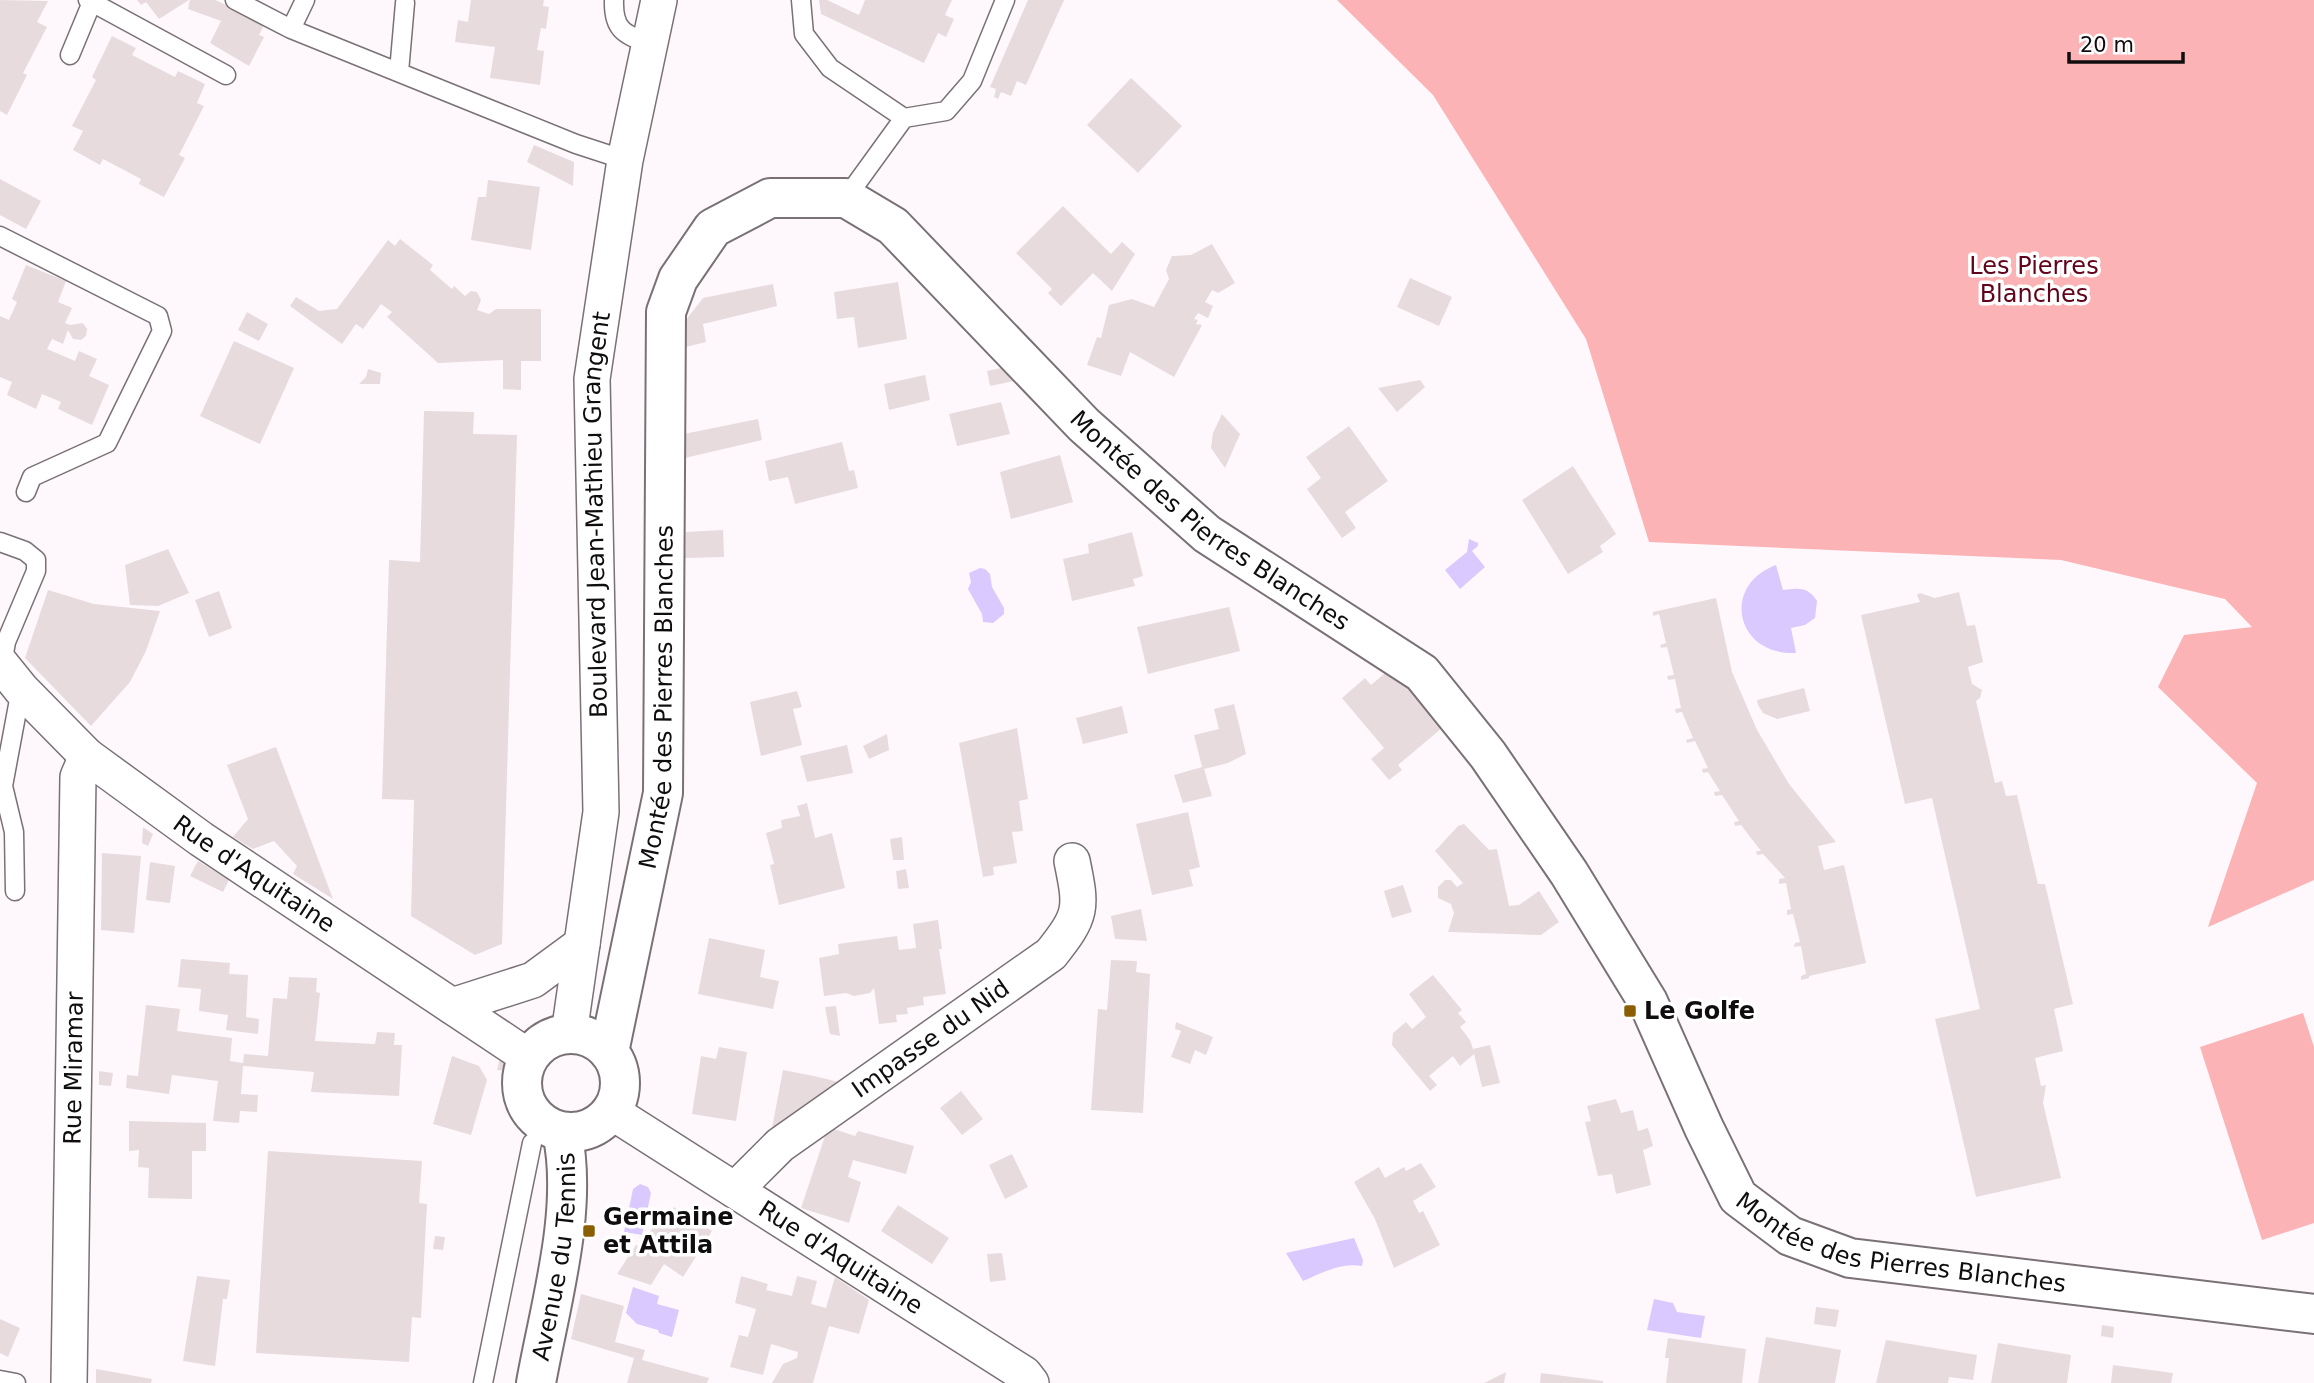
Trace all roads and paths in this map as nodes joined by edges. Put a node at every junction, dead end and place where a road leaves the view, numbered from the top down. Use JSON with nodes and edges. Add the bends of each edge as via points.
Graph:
{"nodes":[{"id":1,"x":235,"y":0,"type":"edge"},
{"id":2,"x":305,"y":0,"type":"edge"},
{"id":3,"x":614,"y":0,"type":"edge"},
{"id":4,"x":659,"y":0,"type":"edge"},
{"id":5,"x":801,"y":0,"type":"edge"},
{"id":6,"x":1005,"y":0,"type":"edge"},
{"id":7,"x":90,"y":1,"type":"edge"},
{"id":8,"x":405,"y":3,"type":"dead end"},
{"id":9,"x":291,"y":29,"type":"junction"},
{"id":10,"x":649,"y":44,"type":"junction"},
{"id":11,"x":70,"y":55,"type":"dead end"},
{"id":12,"x":399,"y":72,"type":"junction"},
{"id":13,"x":226,"y":75,"type":"dead end"},
{"id":14,"x":904,"y":118,"type":"junction"},
{"id":15,"x":625,"y":160,"type":"junction"},
{"id":16,"x":846,"y":198,"type":"junction"},
{"id":17,"x":0,"y":236,"type":"edge"},
{"id":18,"x":26,"y":492,"type":"dead end"},
{"id":19,"x":0,"y":542,"type":"edge"},
{"id":20,"x":7,"y":672,"type":"edge"},
{"id":21,"x":87,"y":756,"type":"junction"},
{"id":22,"x":1072,"y":861,"type":"dead end"},
{"id":23,"x":15,"y":891,"type":"dead end"},
{"id":24,"x":582,"y":944,"type":"junction"},
{"id":25,"x":452,"y":1006,"type":"junction"},
{"id":26,"x":569,"y":1034,"type":"junction"},
{"id":27,"x":609,"y":1052,"type":"junction"},
{"id":28,"x":530,"y":1058,"type":"junction"},
{"id":29,"x":612,"y":1112,"type":"junction"},
{"id":30,"x":547,"y":1137,"type":"junction"},
{"id":31,"x":735,"y":1190,"type":"junction"},
{"id":32,"x":2314,"y":1314,"type":"edge"},
{"id":33,"x":0,"y":1380,"type":"edge"},
{"id":34,"x":16,"y":1383,"type":"edge"},
{"id":35,"x":69,"y":1383,"type":"edge"},
{"id":36,"x":483,"y":1383,"type":"edge"},
{"id":37,"x":536,"y":1383,"type":"edge"},
{"id":38,"x":1031,"y":1383,"type":"edge"}],
"edges":[{"from":1,"to":9,"type":"lane"},
{"from":2,"to":9,"type":"lane"},
{"from":3,"to":10,"type":"lane","via":[[613,17],[625,35]]},
{"from":4,"to":10,"type":"street","name":"Boulevard Jean-Mathieu Grangent"},
{"from":5,"to":14,"type":"lane","via":[[804,34],[830,68]]},
{"from":6,"to":14,"type":"lane","via":[[972,81],[946,111]]},
{"from":7,"to":11,"type":"lane"},
{"from":7,"to":13,"type":"lane"},
{"from":8,"to":12,"type":"lane"},
{"from":9,"to":12,"type":"lane"},
{"from":10,"to":15,"type":"street","name":"Boulevard Jean-Mathieu Grangent"},
{"from":12,"to":15,"type":"lane"},
{"from":14,"to":16,"type":"lane"},
{"from":15,"to":24,"type":"street","name":"Boulevard Jean-Mathieu Grangent","via":[[592,379],[601,811]]},
{"from":16,"to":27,"type":"street","name":"Montée des Pierres Blanches","via":[[770,198],[713,228],[678,279],[666,312],[663,793]]},
{"from":16,"to":32,"type":"street","name":"Montée des Pierres Blanches","via":[[893,226],[1084,425],[1207,534],[1422,673],[1488,755],[1569,873],[1648,1002],[1738,1197],[1790,1236],[1850,1258]]},
{"from":17,"to":18,"type":"lane","via":[[158,316],[162,331],[107,443],[32,477]]},
{"from":19,"to":20,"type":"lane","via":[[36,559],[36,571],[6,642]]},
{"from":20,"to":21,"type":"street","name":"Rue d'Aquitaine"},
{"from":20,"to":23,"type":"lane","via":[[12,728],[3,786],[15,832]]},
{"from":21,"to":25,"type":"street","name":"Rue d'Aquitaine","via":[[201,839]]},
{"from":21,"to":35,"type":"street","name":"Rue Miramar","via":[[78,777]]},
{"from":22,"to":31,"type":"street","name":"Impasse du Nid","via":[[1080,896],[1074,925],[1051,954],[780,1145]]},
{"from":24,"to":25,"type":"street","via":[[533,981]]},
{"from":24,"to":26,"type":"street","name":"Boulevard Jean-Mathieu Grangent"},
{"from":25,"to":28,"type":"street","name":"Rue d'Aquitaine"},
{"from":26,"to":27,"type":"street","via":[[584,1036]]},
{"from":26,"to":28,"type":"street","via":[[540,1046]]},
{"from":27,"to":29,"type":"street","via":[[620,1081]]},
{"from":28,"to":30,"type":"street","via":[[522,1083],[530,1109]]},
{"from":29,"to":30,"type":"street","via":[[598,1125],[580,1132]]},
{"from":29,"to":31,"type":"street","name":"Rue d'Aquitaine"},
{"from":30,"to":36,"type":"lane"},
{"from":30,"to":37,"type":"street","name":"Avenue du Tennis","via":[[568,1180],[565,1226]]},
{"from":31,"to":38,"type":"street","name":"Rue d'Aquitaine","via":[[1024,1374]]},
{"from":33,"to":34,"type":"lane"}]}
